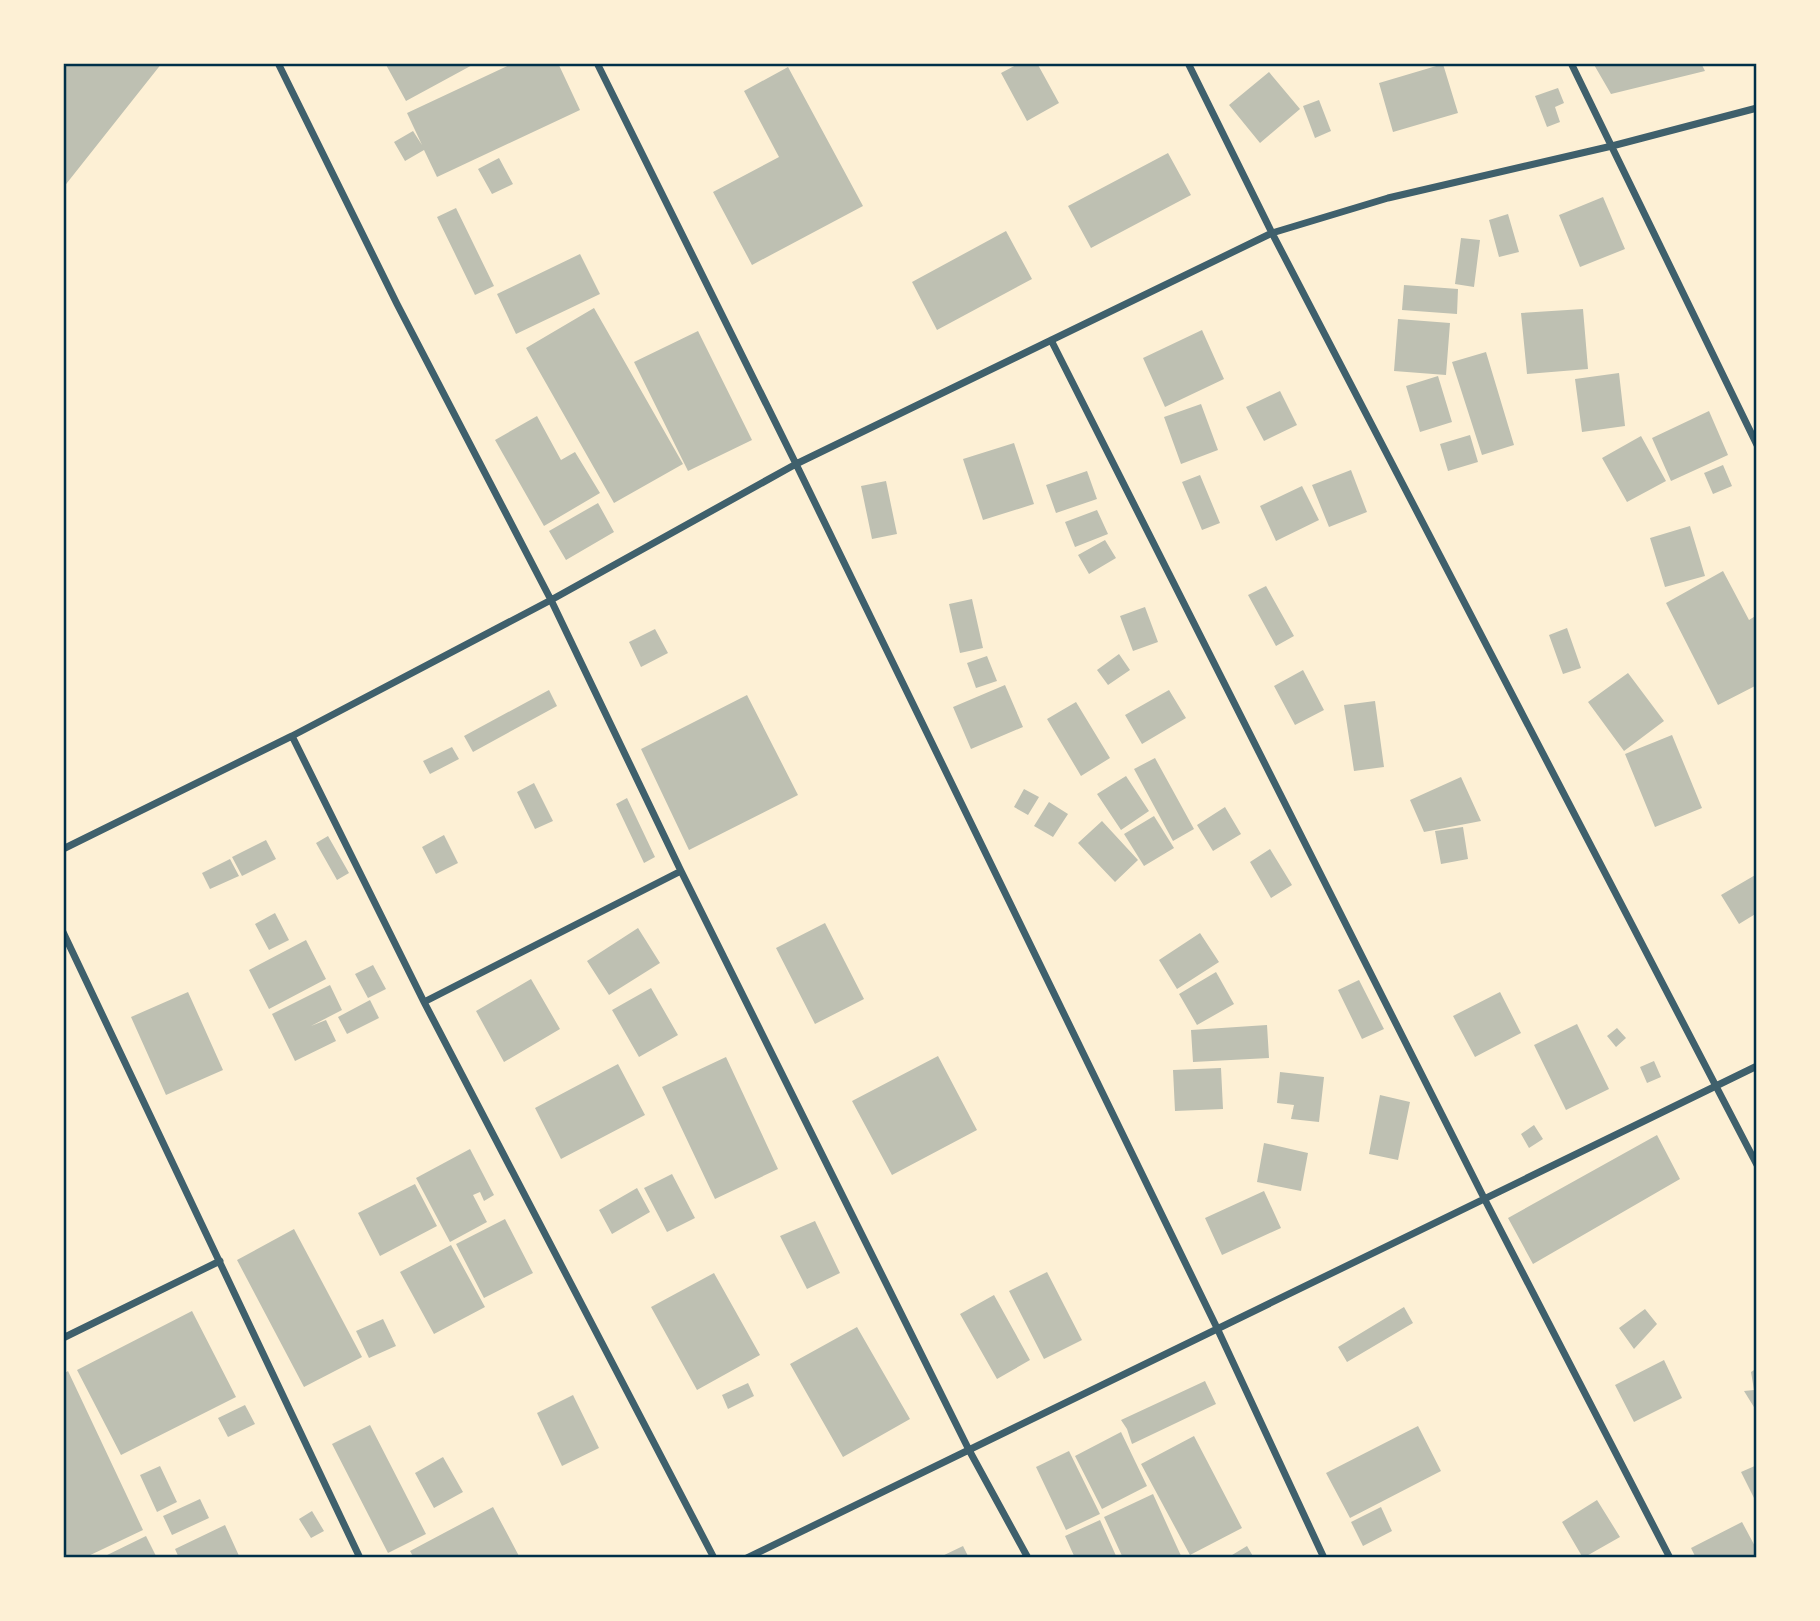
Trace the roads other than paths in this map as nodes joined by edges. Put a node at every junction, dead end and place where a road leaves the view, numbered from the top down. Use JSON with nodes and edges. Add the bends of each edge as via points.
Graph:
{"nodes":[{"id":1,"x":278,"y":63,"type":"edge"},
{"id":2,"x":597,"y":63,"type":"edge"},
{"id":3,"x":1188,"y":63,"type":"edge"},
{"id":4,"x":1571,"y":63,"type":"edge"},
{"id":5,"x":1757,"y":108,"type":"edge"},
{"id":6,"x":1612,"y":146,"type":"junction"},
{"id":7,"x":1272,"y":233,"type":"junction"},
{"id":8,"x":1051,"y":340,"type":"junction"},
{"id":9,"x":1757,"y":445,"type":"edge"},
{"id":10,"x":796,"y":464,"type":"junction"},
{"id":11,"x":551,"y":600,"type":"junction"},
{"id":12,"x":292,"y":736,"type":"junction"},
{"id":13,"x":63,"y":849,"type":"edge"},
{"id":14,"x":681,"y":871,"type":"junction"},
{"id":15,"x":63,"y":932,"type":"edge"},
{"id":16,"x":424,"y":1002,"type":"junction"},
{"id":17,"x":1757,"y":1066,"type":"edge"},
{"id":18,"x":1717,"y":1087,"type":"junction"},
{"id":19,"x":1757,"y":1165,"type":"edge"},
{"id":20,"x":1484,"y":1198,"type":"junction"},
{"id":21,"x":220,"y":1261,"type":"junction"},
{"id":22,"x":1217,"y":1328,"type":"junction"},
{"id":23,"x":63,"y":1338,"type":"edge"},
{"id":24,"x":969,"y":1450,"type":"junction"},
{"id":25,"x":359,"y":1558,"type":"edge"},
{"id":26,"x":714,"y":1558,"type":"edge"},
{"id":27,"x":747,"y":1558,"type":"edge"},
{"id":28,"x":1028,"y":1558,"type":"edge"},
{"id":29,"x":1324,"y":1558,"type":"edge"},
{"id":30,"x":1670,"y":1558,"type":"edge"}],
"edges":[{"from":1,"to":11,"type":"street"},
{"from":2,"to":10,"type":"street"},
{"from":3,"to":7,"type":"street"},
{"from":4,"to":6,"type":"street"},
{"from":5,"to":6,"type":"street"},
{"from":6,"to":7,"type":"street","via":[[1388,198]]},
{"from":6,"to":9,"type":"street"},
{"from":7,"to":8,"type":"street"},
{"from":7,"to":18,"type":"street"},
{"from":8,"to":10,"type":"street"},
{"from":8,"to":20,"type":"street"},
{"from":10,"to":11,"type":"street"},
{"from":10,"to":22,"type":"street"},
{"from":11,"to":12,"type":"street"},
{"from":11,"to":14,"type":"street"},
{"from":12,"to":13,"type":"street"},
{"from":12,"to":16,"type":"street"},
{"from":14,"to":16,"type":"street"},
{"from":14,"to":24,"type":"street"},
{"from":15,"to":21,"type":"street"},
{"from":16,"to":26,"type":"street"},
{"from":17,"to":18,"type":"street"},
{"from":18,"to":19,"type":"street"},
{"from":18,"to":20,"type":"street"},
{"from":20,"to":22,"type":"street"},
{"from":20,"to":30,"type":"street"},
{"from":21,"to":23,"type":"street"},
{"from":21,"to":25,"type":"street"},
{"from":22,"to":24,"type":"street"},
{"from":22,"to":29,"type":"street"},
{"from":24,"to":27,"type":"street"},
{"from":24,"to":28,"type":"street"}]}
